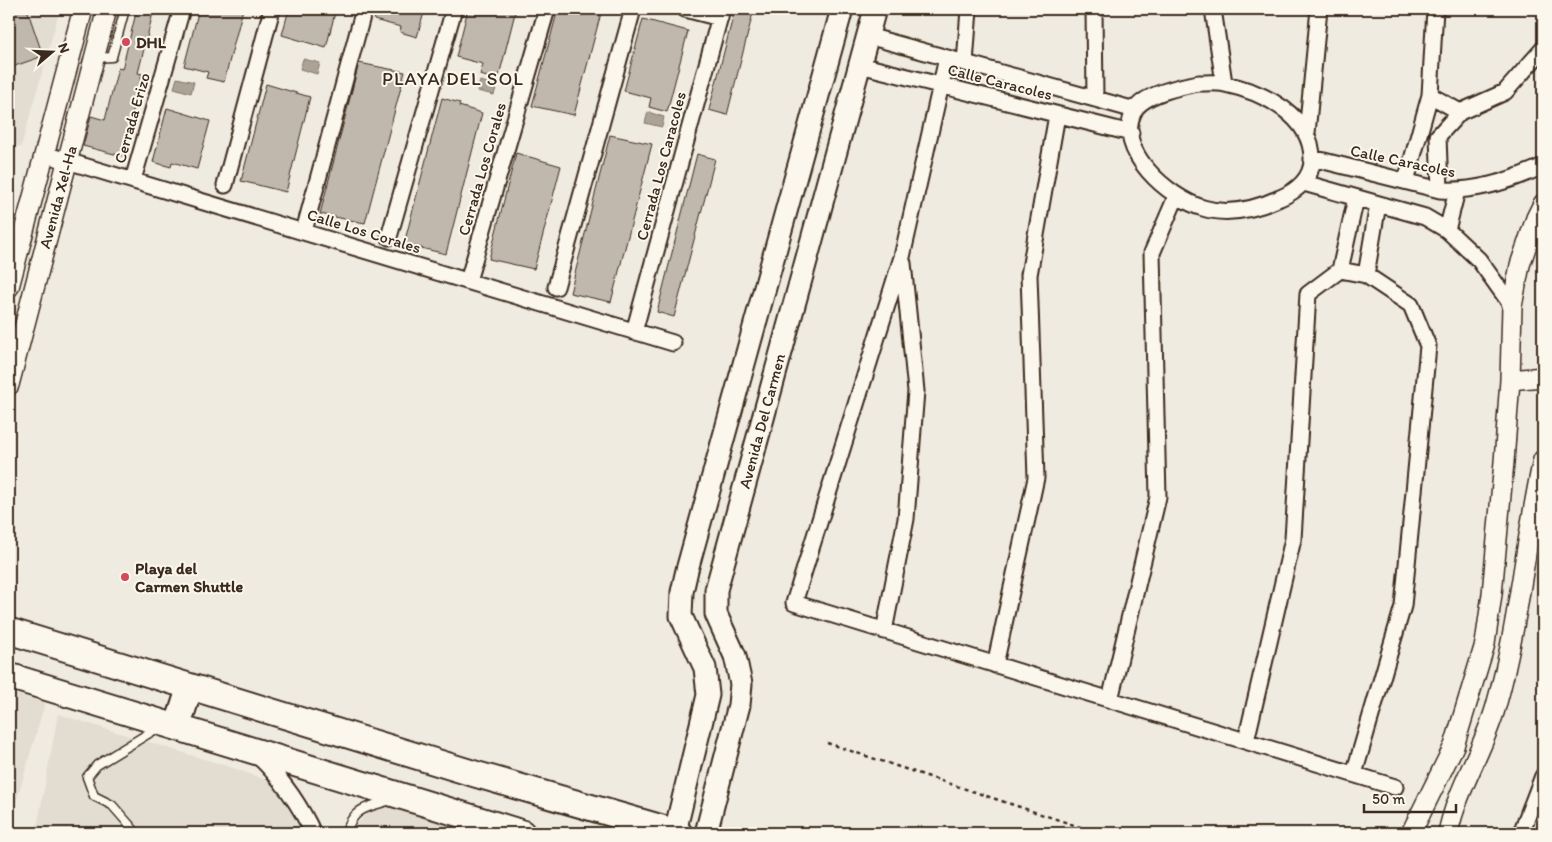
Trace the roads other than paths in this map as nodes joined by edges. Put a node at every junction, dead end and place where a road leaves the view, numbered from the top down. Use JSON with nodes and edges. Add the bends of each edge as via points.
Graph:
{"nodes":[{"id":1,"x":82,"y":9,"type":"edge"},
{"id":2,"x":107,"y":9,"type":"edge"},
{"id":3,"x":126,"y":9,"type":"edge"},
{"id":4,"x":182,"y":9,"type":"edge"},
{"id":5,"x":272,"y":9,"type":"edge"},
{"id":6,"x":364,"y":9,"type":"edge"},
{"id":7,"x":454,"y":9,"type":"edge"},
{"id":8,"x":547,"y":9,"type":"edge"},
{"id":9,"x":633,"y":9,"type":"edge"},
{"id":10,"x":685,"y":9,"type":"edge"},
{"id":11,"x":842,"y":9,"type":"edge"},
{"id":12,"x":875,"y":9,"type":"edge"},
{"id":13,"x":969,"y":9,"type":"edge"},
{"id":14,"x":1094,"y":9,"type":"edge"},
{"id":15,"x":1213,"y":9,"type":"edge"},
{"id":16,"x":1319,"y":9,"type":"edge"},
{"id":17,"x":1434,"y":9,"type":"edge"},
{"id":18,"x":721,"y":13,"type":"edge"},
{"id":19,"x":868,"y":36,"type":"junction"},
{"id":20,"x":1543,"y":49,"type":"edge"},
{"id":21,"x":94,"y":58,"type":"junction"},
{"id":22,"x":947,"y":58,"type":"junction"},
{"id":23,"x":965,"y":63,"type":"junction"},
{"id":24,"x":860,"y":65,"type":"junction"},
{"id":25,"x":1028,"y":80,"type":"junction"},
{"id":26,"x":1224,"y":83,"type":"junction"},
{"id":27,"x":940,"y":85,"type":"junction"},
{"id":28,"x":1430,"y":96,"type":"junction"},
{"id":29,"x":1095,"y":99,"type":"junction"},
{"id":30,"x":1022,"y":106,"type":"junction"},
{"id":31,"x":1135,"y":110,"type":"junction"},
{"id":32,"x":1460,"y":112,"type":"junction"},
{"id":33,"x":1057,"y":115,"type":"junction"},
{"id":34,"x":809,"y":129,"type":"junction"},
{"id":35,"x":1420,"y":131,"type":"junction"},
{"id":36,"x":1131,"y":133,"type":"junction"},
{"id":37,"x":1307,"y":133,"type":"junction"},
{"id":38,"x":1438,"y":136,"type":"junction"},
{"id":39,"x":840,"y":138,"type":"junction"},
{"id":40,"x":44,"y":154,"type":"junction"},
{"id":41,"x":1312,"y":158,"type":"junction"},
{"id":42,"x":68,"y":160,"type":"junction"},
{"id":43,"x":1336,"y":164,"type":"junction"},
{"id":44,"x":1543,"y":166,"type":"edge"},
{"id":45,"x":133,"y":180,"type":"junction"},
{"id":46,"x":1406,"y":181,"type":"junction"},
{"id":47,"x":1304,"y":183,"type":"junction"},
{"id":48,"x":225,"y":185,"type":"dead end"},
{"id":49,"x":1440,"y":190,"type":"junction"},
{"id":50,"x":1332,"y":191,"type":"junction"},
{"id":51,"x":1457,"y":191,"type":"junction"},
{"id":52,"x":1176,"y":197,"type":"junction"},
{"id":53,"x":1356,"y":198,"type":"junction"},
{"id":54,"x":1378,"y":204,"type":"junction"},
{"id":55,"x":1543,"y":204,"type":"edge"},
{"id":56,"x":1447,"y":230,"type":"junction"},
{"id":57,"x":304,"y":232,"type":"junction"},
{"id":58,"x":389,"y":238,"type":"dead end"},
{"id":59,"x":902,"y":257,"type":"junction"},
{"id":60,"x":1340,"y":270,"type":"junction"},
{"id":61,"x":1366,"y":275,"type":"junction"},
{"id":62,"x":468,"y":281,"type":"junction"},
{"id":63,"x":9,"y":287,"type":"edge"},
{"id":64,"x":556,"y":287,"type":"dead end"},
{"id":65,"x":1512,"y":306,"type":"junction"},
{"id":66,"x":634,"y":332,"type":"junction"},
{"id":67,"x":673,"y":343,"type":"dead end"},
{"id":68,"x":1543,"y":377,"type":"edge"},
{"id":69,"x":1510,"y":380,"type":"junction"},
{"id":70,"x":9,"y":385,"type":"edge"},
{"id":71,"x":1543,"y":460,"type":"edge"},
{"id":72,"x":714,"y":472,"type":"junction"},
{"id":73,"x":745,"y":482,"type":"junction"},
{"id":74,"x":9,"y":631,"type":"edge"},
{"id":75,"x":884,"y":631,"type":"junction"},
{"id":76,"x":994,"y":665,"type":"junction"},
{"id":77,"x":9,"y":676,"type":"edge"},
{"id":78,"x":190,"y":687,"type":"junction"},
{"id":79,"x":1110,"y":700,"type":"junction"},
{"id":80,"x":703,"y":717,"type":"junction"},
{"id":81,"x":734,"y":724,"type":"junction"},
{"id":82,"x":170,"y":725,"type":"junction"},
{"id":83,"x":1246,"y":742,"type":"junction"},
{"id":84,"x":255,"y":753,"type":"junction"},
{"id":85,"x":689,"y":771,"type":"junction"},
{"id":86,"x":1354,"y":774,"type":"junction"},
{"id":87,"x":1543,"y":776,"type":"edge"},
{"id":88,"x":720,"y":779,"type":"junction"},
{"id":89,"x":1395,"y":787,"type":"dead end"},
{"id":90,"x":400,"y":797,"type":"junction"},
{"id":91,"x":677,"y":832,"type":"edge"},
{"id":92,"x":134,"y":833,"type":"edge"},
{"id":93,"x":313,"y":833,"type":"edge"},
{"id":94,"x":346,"y":833,"type":"edge"},
{"id":95,"x":522,"y":833,"type":"edge"},
{"id":96,"x":706,"y":833,"type":"edge"},
{"id":97,"x":1411,"y":833,"type":"edge"},
{"id":98,"x":1448,"y":833,"type":"edge"},
{"id":99,"x":1521,"y":833,"type":"edge"}],
"edges":[{"from":1,"to":40,"type":"street","name":"Avenida Xel-Ha"},
{"from":2,"to":21,"type":"street","name":"Avenida Xel-Ha"},
{"from":3,"to":21,"type":"lane","via":[[112,57]]},
{"from":4,"to":45,"type":"street","name":"Cerrada Erizo"},
{"from":5,"to":48,"type":"street"},
{"from":6,"to":57,"type":"street"},
{"from":7,"to":58,"type":"street"},
{"from":8,"to":62,"type":"street","name":"Cerrada Los Corales"},
{"from":9,"to":64,"type":"street"},
{"from":10,"to":18,"type":"street"},
{"from":11,"to":34,"type":"main road","name":"Avenida Del Carmen"},
{"from":12,"to":19,"type":"main road","name":"Avenida Del Carmen"},
{"from":13,"to":23,"type":"street"},
{"from":14,"to":29,"type":"street"},
{"from":15,"to":26,"type":"street"},
{"from":16,"to":37,"type":"street"},
{"from":17,"to":28,"type":"street"},
{"from":18,"to":66,"type":"street","name":"Cerrada Los Caracoles"},
{"from":19,"to":22,"type":"street","name":"Calle Caracoles"},
{"from":19,"to":24,"type":"main road","name":"Avenida Del Carmen"},
{"from":20,"to":32,"type":"street","via":[[1505,92]]},
{"from":21,"to":42,"type":"street","name":"Avenida Xel-Ha"},
{"from":22,"to":23,"type":"street","name":"Calle Caracoles"},
{"from":22,"to":27,"type":"street"},
{"from":23,"to":25,"type":"street","name":"Calle Caracoles"},
{"from":24,"to":27,"type":"street","name":"Calle Caracoles"},
{"from":24,"to":39,"type":"main road","name":"Avenida Del Carmen"},
{"from":25,"to":29,"type":"street","name":"Calle Caracoles"},
{"from":25,"to":30,"type":"street"},
{"from":26,"to":31,"type":"street","via":[[1173,88],[1150,98]]},
{"from":26,"to":37,"type":"street","via":[[1270,101],[1291,114]]},
{"from":27,"to":30,"type":"street","name":"Calle Caracoles"},
{"from":27,"to":59,"type":"street"},
{"from":28,"to":32,"type":"street"},
{"from":28,"to":35,"type":"street"},
{"from":29,"to":31,"type":"street","name":"Calle Caracoles"},
{"from":30,"to":33,"type":"street","name":"Calle Caracoles"},
{"from":31,"to":36,"type":"street"},
{"from":32,"to":38,"type":"street"},
{"from":33,"to":36,"type":"street","name":"Calle Caracoles"},
{"from":33,"to":76,"type":"street","via":[[1029,275],[1036,478]]},
{"from":34,"to":39,"type":"main road"},
{"from":34,"to":72,"type":"main road","name":"Avenida Del Carmen"},
{"from":35,"to":38,"type":"street"},
{"from":35,"to":46,"type":"street"},
{"from":36,"to":52,"type":"street","via":[[1134,152]]},
{"from":37,"to":41,"type":"street"},
{"from":38,"to":49,"type":"street"},
{"from":39,"to":73,"type":"main road","name":"Avenida Del Carmen"},
{"from":40,"to":42,"type":"street","name":"Calle Los Corales"},
{"from":40,"to":63,"type":"street","name":"Avenida Xel-Ha"},
{"from":41,"to":43,"type":"street","name":"Calle Caracoles"},
{"from":41,"to":47,"type":"street","via":[[1312,169]]},
{"from":42,"to":45,"type":"street","name":"Calle Los Corales"},
{"from":42,"to":70,"type":"street","name":"Avenida Xel-Ha"},
{"from":43,"to":46,"type":"street","name":"Calle Caracoles"},
{"from":43,"to":50,"type":"street","via":[[1329,179]]},
{"from":44,"to":51,"type":"street","name":"Calle Caracoles","via":[[1499,183]]},
{"from":45,"to":57,"type":"street","name":"Calle Los Corales"},
{"from":46,"to":49,"type":"street","name":"Calle Caracoles"},
{"from":47,"to":50,"type":"street"},
{"from":47,"to":52,"type":"street","via":[[1286,196],[1261,207],[1234,212],[1204,209]]},
{"from":49,"to":51,"type":"street","name":"Calle Caracoles"},
{"from":50,"to":53,"type":"street"},
{"from":51,"to":56,"type":"street"},
{"from":52,"to":79,"type":"street","via":[[1152,254],[1158,497]]},
{"from":53,"to":54,"type":"street"},
{"from":53,"to":60,"type":"street"},
{"from":54,"to":56,"type":"street","via":[[1425,217]]},
{"from":54,"to":61,"type":"street"},
{"from":55,"to":65,"type":"street","via":[[1520,266]]},
{"from":56,"to":65,"type":"street","via":[[1479,260]]},
{"from":57,"to":62,"type":"street","name":"Calle Los Corales"},
{"from":59,"to":75,"type":"street","via":[[916,391],[906,519]]},
{"from":59,"to":75,"type":"street","via":[[794,603]]},
{"from":60,"to":61,"type":"street"},
{"from":60,"to":83,"type":"street","via":[[1308,294],[1293,539]]},
{"from":61,"to":86,"type":"street","via":[[1411,305],[1428,346],[1404,606]]},
{"from":62,"to":66,"type":"street","name":"Calle Los Corales"},
{"from":65,"to":69,"type":"street"},
{"from":66,"to":67,"type":"street","name":"Calle Los Corales"},
{"from":68,"to":69,"type":"street"},
{"from":69,"to":97,"type":"street","via":[[1486,644],[1454,746]]},
{"from":71,"to":98,"type":"street","via":[[1530,521],[1513,636],[1496,706]]},
{"from":72,"to":73,"type":"main road"},
{"from":72,"to":80,"type":"main road","name":"Avenida Del Carmen","via":[[682,592],[681,616],[705,668],[708,695]]},
{"from":73,"to":81,"type":"main road","name":"Avenida Del Carmen","via":[[716,590],[716,614],[735,656],[741,684]]},
{"from":74,"to":78,"type":"highway"},
{"from":75,"to":76,"type":"street"},
{"from":76,"to":79,"type":"street"},
{"from":77,"to":82,"type":"highway"},
{"from":78,"to":82,"type":"highway"},
{"from":78,"to":91,"type":"highway"},
{"from":79,"to":83,"type":"street"},
{"from":80,"to":81,"type":"main road"},
{"from":80,"to":85,"type":"main road","name":"Avenida Del Carmen"},
{"from":81,"to":88,"type":"main road","name":"Avenida Del Carmen"},
{"from":82,"to":84,"type":"highway"},
{"from":82,"to":92,"type":"lane","via":[[97,765],[87,777],[94,796],[112,805]]},
{"from":83,"to":86,"type":"street"},
{"from":84,"to":90,"type":"highway"},
{"from":84,"to":93,"type":"street","via":[[281,778]]},
{"from":85,"to":88,"type":"main road"},
{"from":85,"to":91,"type":"main road","name":"Avenida Del Carmen"},
{"from":86,"to":89,"type":"street"},
{"from":87,"to":99,"type":"street"},
{"from":88,"to":96,"type":"main road","name":"Avenida Del Carmen"},
{"from":90,"to":94,"type":"lane","via":[[368,806],[359,812],[349,821]]},
{"from":90,"to":95,"type":"highway"}]}
